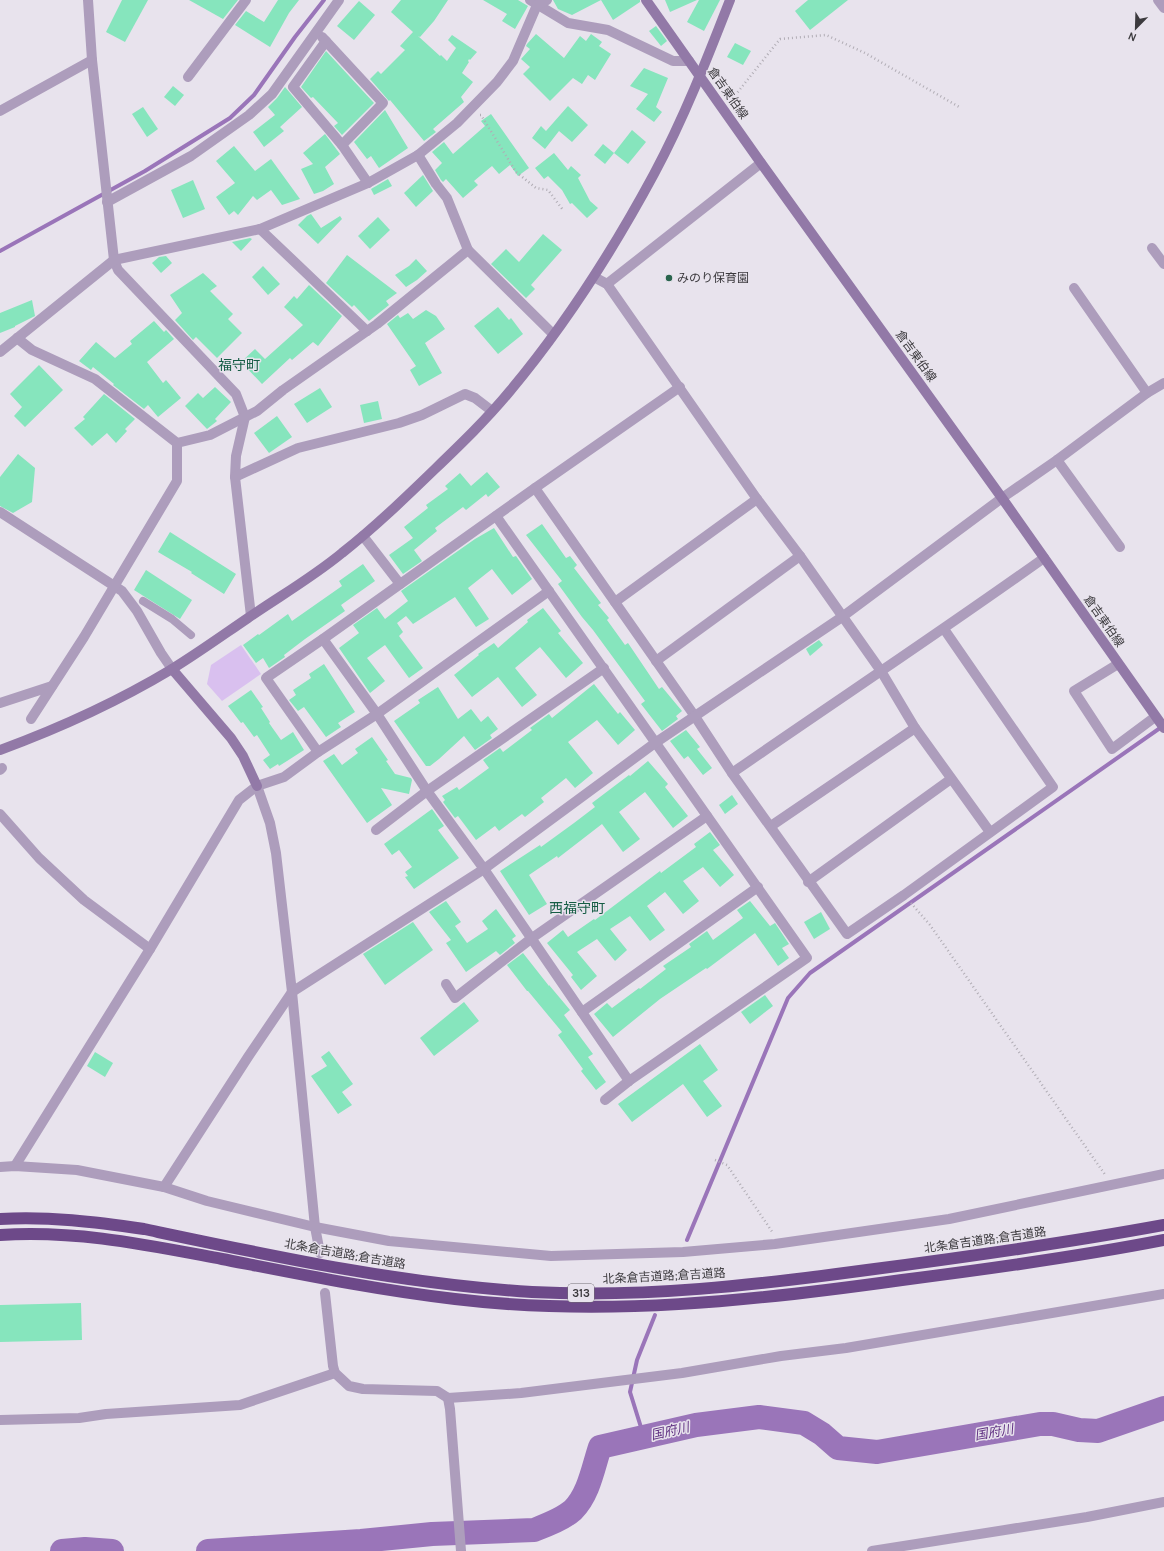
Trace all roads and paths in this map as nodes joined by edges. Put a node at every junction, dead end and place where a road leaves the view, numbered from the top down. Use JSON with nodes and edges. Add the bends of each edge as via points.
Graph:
{"nodes":[{"id":1,"x":88,"y":0,"type":"edge"},
{"id":2,"x":246,"y":0,"type":"edge"},
{"id":3,"x":339,"y":0,"type":"edge"},
{"id":4,"x":546,"y":0,"type":"edge"},
{"id":5,"x":646,"y":0,"type":"edge"},
{"id":6,"x":730,"y":0,"type":"edge"},
{"id":7,"x":1158,"y":0,"type":"edge"},
{"id":8,"x":533,"y":2,"type":"edge"},
{"id":9,"x":1164,"y":8,"type":"edge"},
{"id":10,"x":316,"y":31,"type":"junction"},
{"id":11,"x":326,"y":41,"type":"junction"},
{"id":12,"x":92,"y":60,"type":"junction"},
{"id":13,"x":689,"y":61,"type":"junction"},
{"id":14,"x":700,"y":76,"type":"junction"},
{"id":15,"x":188,"y":77,"type":"dead end"},
{"id":16,"x":711,"y":92,"type":"junction"},
{"id":17,"x":961,"y":108,"type":"dead end"},
{"id":18,"x":0,"y":111,"type":"edge"},
{"id":19,"x":467,"y":112,"type":"junction"},
{"id":20,"x":342,"y":145,"type":"junction"},
{"id":21,"x":418,"y":155,"type":"junction"},
{"id":22,"x":761,"y":163,"type":"junction"},
{"id":23,"x":368,"y":183,"type":"junction"},
{"id":24,"x":107,"y":202,"type":"junction"},
{"id":25,"x":564,"y":210,"type":"dead end"},
{"id":26,"x":260,"y":229,"type":"junction"},
{"id":27,"x":1152,"y":248,"type":"dead end"},
{"id":28,"x":468,"y":250,"type":"junction"},
{"id":29,"x":114,"y":260,"type":"junction"},
{"id":30,"x":1164,"y":264,"type":"edge"},
{"id":31,"x":594,"y":277,"type":"junction"},
{"id":32,"x":607,"y":284,"type":"junction"},
{"id":33,"x":1074,"y":288,"type":"dead end"},
{"id":34,"x":367,"y":331,"type":"junction"},
{"id":35,"x":554,"y":334,"type":"junction"},
{"id":36,"x":17,"y":338,"type":"junction"},
{"id":37,"x":0,"y":352,"type":"edge"},
{"id":38,"x":1164,"y":383,"type":"edge"},
{"id":39,"x":680,"y":387,"type":"junction"},
{"id":40,"x":1147,"y":393,"type":"junction"},
{"id":41,"x":492,"y":412,"type":"junction"},
{"id":42,"x":245,"y":417,"type":"junction"},
{"id":43,"x":177,"y":443,"type":"junction"},
{"id":44,"x":1057,"y":460,"type":"junction"},
{"id":45,"x":235,"y":477,"type":"junction"},
{"id":46,"x":535,"y":488,"type":"junction"},
{"id":47,"x":1002,"y":498,"type":"junction"},
{"id":48,"x":757,"y":499,"type":"junction"},
{"id":49,"x":0,"y":512,"type":"edge"},
{"id":50,"x":496,"y":516,"type":"junction"},
{"id":51,"x":363,"y":536,"type":"junction"},
{"id":52,"x":1120,"y":547,"type":"dead end"},
{"id":53,"x":800,"y":556,"type":"junction"},
{"id":54,"x":1044,"y":558,"type":"junction"},
{"id":55,"x":400,"y":584,"type":"junction"},
{"id":56,"x":115,"y":585,"type":"junction"},
{"id":57,"x":550,"y":591,"type":"junction"},
{"id":58,"x":143,"y":601,"type":"dead end"},
{"id":59,"x":615,"y":602,"type":"junction"},
{"id":60,"x":251,"y":616,"type":"junction"},
{"id":61,"x":842,"y":617,"type":"junction"},
{"id":62,"x":944,"y":629,"type":"junction"},
{"id":63,"x":191,"y":635,"type":"dead end"},
{"id":64,"x":323,"y":639,"type":"junction"},
{"id":65,"x":656,"y":661,"type":"junction"},
{"id":66,"x":1118,"y":664,"type":"junction"},
{"id":67,"x":604,"y":668,"type":"junction"},
{"id":68,"x":172,"y":669,"type":"junction"},
{"id":69,"x":881,"y":671,"type":"junction"},
{"id":70,"x":52,"y":686,"type":"junction"},
{"id":71,"x":0,"y":703,"type":"edge"},
{"id":72,"x":377,"y":714,"type":"junction"},
{"id":73,"x":694,"y":715,"type":"junction"},
{"id":74,"x":1156,"y":717,"type":"junction"},
{"id":75,"x":31,"y":719,"type":"dead end"},
{"id":76,"x":915,"y":728,"type":"junction"},
{"id":77,"x":1164,"y":728,"type":"edge"},
{"id":78,"x":655,"y":743,"type":"junction"},
{"id":79,"x":0,"y":750,"type":"edge"},
{"id":80,"x":318,"y":752,"type":"junction"},
{"id":81,"x":732,"y":773,"type":"junction"},
{"id":82,"x":951,"y":779,"type":"junction"},
{"id":83,"x":256,"y":786,"type":"junction"},
{"id":84,"x":427,"y":791,"type":"junction"},
{"id":85,"x":0,"y":814,"type":"edge"},
{"id":86,"x":707,"y":816,"type":"junction"},
{"id":87,"x":771,"y":826,"type":"junction"},
{"id":88,"x":376,"y":830,"type":"dead end"},
{"id":89,"x":990,"y":832,"type":"junction"},
{"id":90,"x":484,"y":869,"type":"junction"},
{"id":91,"x":808,"y":882,"type":"junction"},
{"id":92,"x":758,"y":887,"type":"junction"},
{"id":93,"x":904,"y":895,"type":"junction"},
{"id":94,"x":532,"y":938,"type":"junction"},
{"id":95,"x":150,"y":949,"type":"junction"},
{"id":96,"x":446,"y":984,"type":"dead end"},
{"id":97,"x":292,"y":992,"type":"junction"},
{"id":98,"x":582,"y":1012,"type":"junction"},
{"id":99,"x":629,"y":1081,"type":"junction"},
{"id":100,"x":605,"y":1100,"type":"dead end"},
{"id":101,"x":715,"y":1160,"type":"dead end"},
{"id":102,"x":15,"y":1166,"type":"junction"},
{"id":103,"x":0,"y":1167,"type":"edge"},
{"id":104,"x":1164,"y":1174,"type":"edge"},
{"id":105,"x":1113,"y":1185,"type":"junction"},
{"id":106,"x":164,"y":1187,"type":"junction"},
{"id":107,"x":0,"y":1219,"type":"edge"},
{"id":108,"x":1164,"y":1225,"type":"edge"},
{"id":109,"x":315,"y":1227,"type":"junction"},
{"id":110,"x":0,"y":1235,"type":"edge"},
{"id":111,"x":1164,"y":1240,"type":"edge"},
{"id":112,"x":780,"y":1244,"type":"junction"},
{"id":113,"x":320,"y":1253,"type":"dead end"},
{"id":114,"x":325,"y":1293,"type":"dead end"},
{"id":115,"x":1164,"y":1294,"type":"edge"},
{"id":116,"x":335,"y":1373,"type":"junction"},
{"id":117,"x":448,"y":1398,"type":"junction"},
{"id":118,"x":0,"y":1420,"type":"edge"},
{"id":119,"x":1164,"y":1502,"type":"edge"},
{"id":120,"x":461,"y":1551,"type":"edge"},
{"id":121,"x":872,"y":1551,"type":"edge"}],
"edges":[{"from":1,"to":12,"type":"street"},
{"from":2,"to":15,"type":"street"},
{"from":3,"to":10,"type":"street"},
{"from":4,"to":8,"type":"street"},
{"from":5,"to":13,"type":"street","name":"倉吉東伯線"},
{"from":6,"to":14,"type":"street"},
{"from":7,"to":9,"type":"street"},
{"from":8,"to":13,"type":"street","via":[[568,23],[608,30],[673,61]]},
{"from":8,"to":19,"type":"street","via":[[513,61],[498,82]]},
{"from":10,"to":11,"type":"street"},
{"from":10,"to":24,"type":"street","via":[[272,94],[249,115],[191,156]]},
{"from":11,"to":20,"type":"street","via":[[293,87]]},
{"from":11,"to":20,"type":"street","via":[[383,103]]},
{"from":12,"to":18,"type":"street"},
{"from":12,"to":24,"type":"street"},
{"from":13,"to":14,"type":"street","name":"倉吉東伯線"},
{"from":14,"to":16,"type":"street","name":"倉吉東伯線"},
{"from":14,"to":31,"type":"street","via":[[655,173]]},
{"from":16,"to":17,"type":"path","via":[[737,93],[780,39],[826,35],[866,53]]},
{"from":16,"to":22,"type":"street","name":"倉吉東伯線"},
{"from":19,"to":21,"type":"street"},
{"from":19,"to":25,"type":"path","via":[[482,116],[516,172],[536,188],[548,190]]},
{"from":20,"to":23,"type":"street"},
{"from":21,"to":23,"type":"street"},
{"from":21,"to":28,"type":"street","via":[[447,198]]},
{"from":22,"to":32,"type":"street"},
{"from":22,"to":47,"type":"street","name":"倉吉東伯線"},
{"from":23,"to":26,"type":"street"},
{"from":24,"to":29,"type":"street"},
{"from":26,"to":29,"type":"street"},
{"from":26,"to":34,"type":"street"},
{"from":27,"to":30,"type":"street"},
{"from":28,"to":34,"type":"street"},
{"from":28,"to":35,"type":"street"},
{"from":29,"to":36,"type":"street"},
{"from":29,"to":42,"type":"street","via":[[118,270],[236,394]]},
{"from":31,"to":32,"type":"street"},
{"from":31,"to":35,"type":"street"},
{"from":32,"to":39,"type":"street"},
{"from":33,"to":40,"type":"street"},
{"from":34,"to":42,"type":"street","via":[[257,411]]},
{"from":35,"to":41,"type":"street"},
{"from":36,"to":37,"type":"street"},
{"from":36,"to":43,"type":"street","via":[[32,350],[95,379]]},
{"from":38,"to":40,"type":"street"},
{"from":39,"to":46,"type":"street"},
{"from":39,"to":48,"type":"street"},
{"from":40,"to":44,"type":"street"},
{"from":41,"to":45,"type":"street","via":[[475,398],[465,394],[399,423],[298,448]]},
{"from":41,"to":51,"type":"street"},
{"from":42,"to":43,"type":"street","via":[[210,435]]},
{"from":42,"to":45,"type":"street","via":[[236,456]]},
{"from":43,"to":56,"type":"street","via":[[177,480]]},
{"from":44,"to":47,"type":"street"},
{"from":44,"to":52,"type":"street"},
{"from":45,"to":60,"type":"street"},
{"from":46,"to":50,"type":"street"},
{"from":46,"to":59,"type":"street"},
{"from":47,"to":54,"type":"street","name":"倉吉東伯線"},
{"from":47,"to":61,"type":"street"},
{"from":48,"to":53,"type":"street"},
{"from":48,"to":59,"type":"street"},
{"from":49,"to":56,"type":"street"},
{"from":50,"to":55,"type":"street"},
{"from":50,"to":57,"type":"street"},
{"from":51,"to":55,"type":"street"},
{"from":51,"to":60,"type":"street","via":[[320,570]]},
{"from":53,"to":61,"type":"street"},
{"from":53,"to":65,"type":"street"},
{"from":54,"to":62,"type":"street"},
{"from":54,"to":66,"type":"street","name":"倉吉東伯線"},
{"from":55,"to":64,"type":"street"},
{"from":56,"to":68,"type":"street","via":[[130,600]]},
{"from":56,"to":70,"type":"street"},
{"from":57,"to":67,"type":"street"},
{"from":57,"to":72,"type":"street"},
{"from":58,"to":63,"type":"lane","via":[[172,619]]},
{"from":59,"to":65,"type":"street"},
{"from":60,"to":68,"type":"street"},
{"from":61,"to":69,"type":"street"},
{"from":61,"to":73,"type":"street"},
{"from":62,"to":69,"type":"street"},
{"from":62,"to":89,"type":"street","via":[[1053,787]]},
{"from":64,"to":72,"type":"street"},
{"from":64,"to":80,"type":"street","via":[[266,678]]},
{"from":65,"to":73,"type":"street"},
{"from":66,"to":74,"type":"street","name":"倉吉東伯線"},
{"from":66,"to":74,"type":"street","via":[[1074,691],[1112,749]]},
{"from":67,"to":78,"type":"street"},
{"from":67,"to":84,"type":"street"},
{"from":68,"to":79,"type":"street","via":[[109,704]]},
{"from":68,"to":83,"type":"street","via":[[231,738],[243,756]]},
{"from":69,"to":76,"type":"street"},
{"from":69,"to":81,"type":"street"},
{"from":70,"to":71,"type":"street"},
{"from":70,"to":75,"type":"street"},
{"from":72,"to":80,"type":"street"},
{"from":72,"to":84,"type":"street"},
{"from":73,"to":78,"type":"street"},
{"from":73,"to":81,"type":"street"},
{"from":74,"to":77,"type":"street","name":"倉吉東伯線"},
{"from":76,"to":82,"type":"street"},
{"from":76,"to":87,"type":"street"},
{"from":78,"to":86,"type":"street"},
{"from":78,"to":90,"type":"street"},
{"from":80,"to":83,"type":"street","via":[[284,777]]},
{"from":81,"to":87,"type":"street"},
{"from":82,"to":89,"type":"street"},
{"from":82,"to":91,"type":"street"},
{"from":83,"to":95,"type":"street","via":[[239,800]]},
{"from":83,"to":97,"type":"street","via":[[270,823],[275,848]]},
{"from":84,"to":88,"type":"street"},
{"from":84,"to":90,"type":"street"},
{"from":85,"to":95,"type":"street","via":[[38,858],[84,900]]},
{"from":86,"to":92,"type":"street"},
{"from":86,"to":94,"type":"street"},
{"from":87,"to":91,"type":"street"},
{"from":89,"to":93,"type":"street"},
{"from":90,"to":94,"type":"street"},
{"from":90,"to":97,"type":"street"},
{"from":91,"to":93,"type":"street","via":[[846,934]]},
{"from":92,"to":98,"type":"street"},
{"from":92,"to":99,"type":"street","via":[[808,958]]},
{"from":93,"to":105,"type":"path","via":[[930,925]]},
{"from":94,"to":96,"type":"street","via":[[455,998]]},
{"from":94,"to":98,"type":"street"},
{"from":95,"to":102,"type":"street"},
{"from":97,"to":106,"type":"street"},
{"from":97,"to":109,"type":"street"},
{"from":98,"to":99,"type":"street"},
{"from":99,"to":100,"type":"street"},
{"from":101,"to":112,"type":"path","via":[[727,1165]]},
{"from":102,"to":103,"type":"street"},
{"from":102,"to":106,"type":"street","via":[[77,1170]]},
{"from":104,"to":105,"type":"street"},
{"from":105,"to":112,"type":"street","via":[[949,1219]]},
{"from":106,"to":109,"type":"street","via":[[207,1202]]},
{"from":107,"to":108,"type":"highway","name":"北条倉吉道路;倉吉道路","number":"313","via":[[47,1218],[144,1229],[372,1274],[458,1285],[532,1292],[613,1294],[694,1290],[812,1278],[1006,1252]]},
{"from":109,"to":112,"type":"street","via":[[389,1241],[551,1256],[683,1252]]},
{"from":109,"to":113,"type":"street"},
{"from":110,"to":111,"type":"highway","number":"313","via":[[46,1233],[107,1238],[370,1287],[456,1300],[613,1308],[694,1304],[814,1292],[1007,1266]]},
{"from":114,"to":116,"type":"street"},
{"from":115,"to":117,"type":"street","via":[[682,1373],[521,1393]]},
{"from":116,"to":117,"type":"street","via":[[349,1386],[363,1389],[437,1391]]},
{"from":116,"to":118,"type":"street","via":[[240,1405],[79,1418]]},
{"from":117,"to":120,"type":"street"},
{"from":119,"to":121,"type":"street","via":[[1087,1518]]}]}
